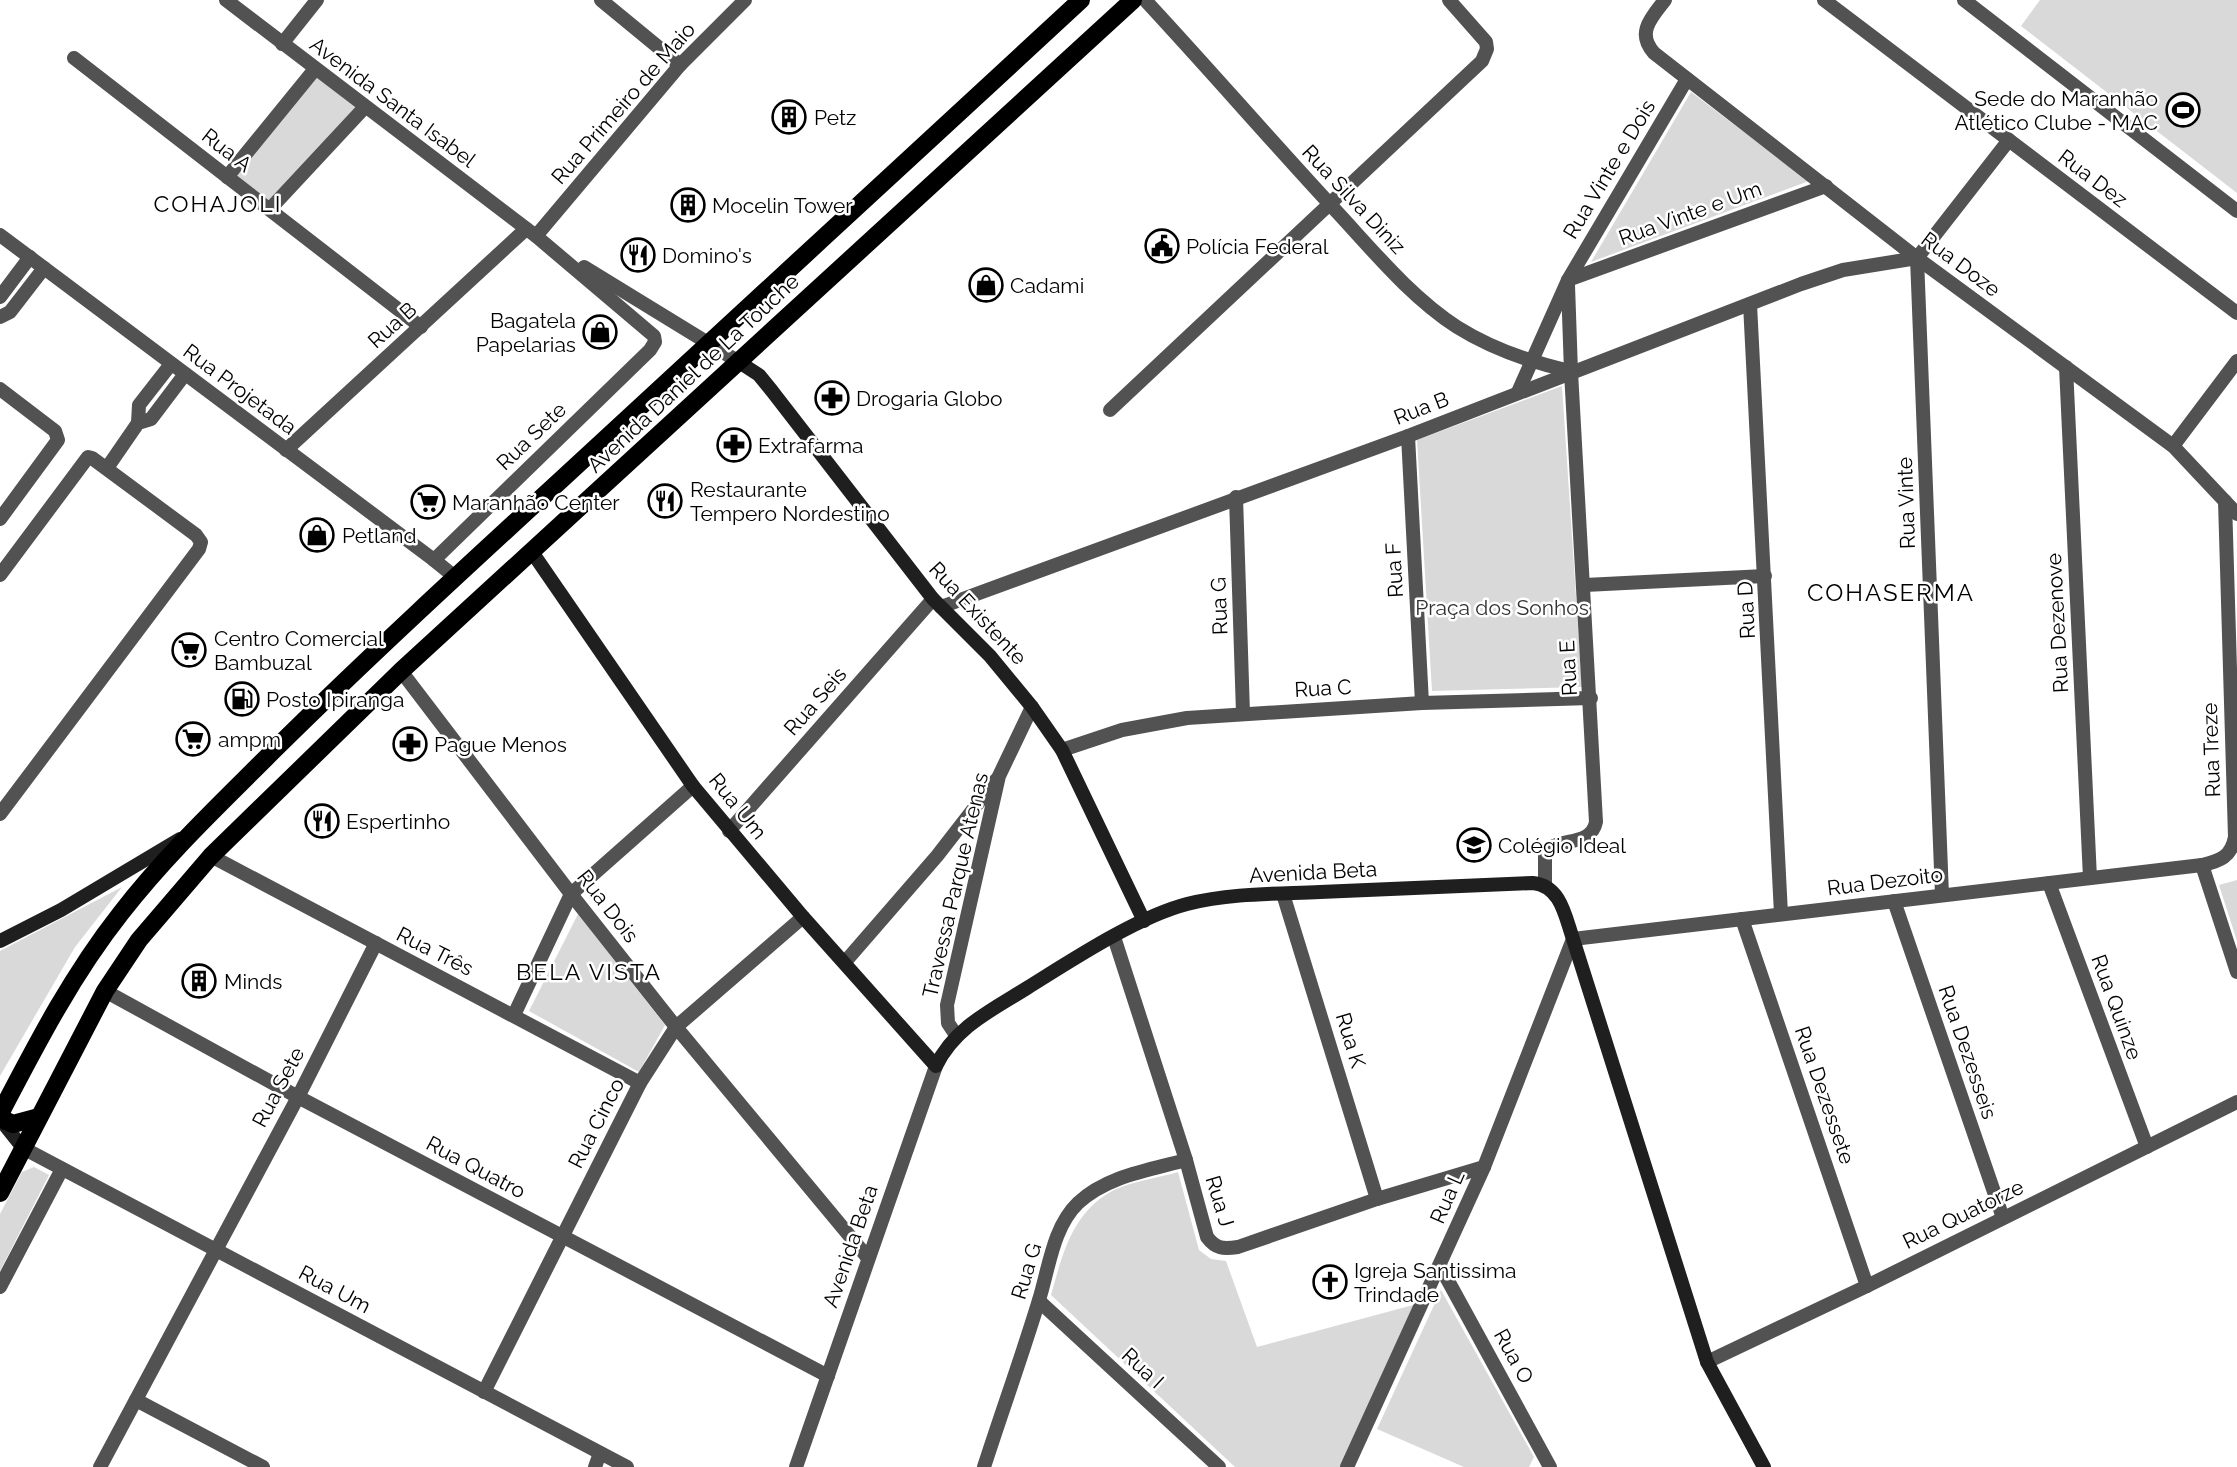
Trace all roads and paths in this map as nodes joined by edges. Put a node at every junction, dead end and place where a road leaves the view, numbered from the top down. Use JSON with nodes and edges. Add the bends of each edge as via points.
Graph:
{"nodes":[{"id":1,"x":226,"y":0,"type":"edge"},
{"id":2,"x":317,"y":0,"type":"edge"},
{"id":3,"x":601,"y":0,"type":"edge"},
{"id":4,"x":745,"y":0,"type":"edge"},
{"id":5,"x":1081,"y":0,"type":"edge"},
{"id":6,"x":1132,"y":0,"type":"edge"},
{"id":7,"x":1145,"y":0,"type":"edge"},
{"id":8,"x":1449,"y":0,"type":"edge"},
{"id":9,"x":1665,"y":0,"type":"edge"},
{"id":10,"x":1824,"y":0,"type":"edge"},
{"id":11,"x":1964,"y":0,"type":"edge"},
{"id":12,"x":282,"y":44,"type":"junction"},
{"id":13,"x":74,"y":58,"type":"dead end"},
{"id":14,"x":680,"y":65,"type":"junction"},
{"id":15,"x":316,"y":69,"type":"junction"},
{"id":16,"x":1687,"y":79,"type":"junction"},
{"id":17,"x":365,"y":107,"type":"junction"},
{"id":18,"x":2009,"y":140,"type":"junction"},
{"id":19,"x":227,"y":177,"type":"junction"},
{"id":20,"x":1826,"y":186,"type":"junction"},
{"id":21,"x":1329,"y":203,"type":"junction"},
{"id":22,"x":270,"y":209,"type":"junction"},
{"id":23,"x":2237,"y":211,"type":"edge"},
{"id":24,"x":531,"y":232,"type":"junction"},
{"id":25,"x":0,"y":235,"type":"edge"},
{"id":26,"x":30,"y":257,"type":"junction"},
{"id":27,"x":1917,"y":258,"type":"junction"},
{"id":28,"x":44,"y":268,"type":"junction"},
{"id":29,"x":1568,"y":280,"type":"junction"},
{"id":30,"x":0,"y":297,"type":"edge"},
{"id":31,"x":1749,"y":304,"type":"junction"},
{"id":32,"x":2237,"y":313,"type":"edge"},
{"id":33,"x":0,"y":317,"type":"edge"},
{"id":34,"x":421,"y":327,"type":"junction"},
{"id":35,"x":655,"y":342,"type":"joint"},
{"id":36,"x":707,"y":344,"type":"junction"},
{"id":37,"x":2237,"y":361,"type":"edge"},
{"id":38,"x":739,"y":362,"type":"junction"},
{"id":39,"x":1530,"y":362,"type":"junction"},
{"id":40,"x":171,"y":364,"type":"junction"},
{"id":41,"x":2066,"y":367,"type":"junction"},
{"id":42,"x":1572,"y":372,"type":"junction"},
{"id":43,"x":185,"y":374,"type":"junction"},
{"id":44,"x":0,"y":389,"type":"edge"},
{"id":45,"x":1518,"y":393,"type":"junction"},
{"id":46,"x":1110,"y":410,"type":"dead end"},
{"id":47,"x":138,"y":424,"type":"junction"},
{"id":48,"x":1408,"y":436,"type":"junction"},
{"id":49,"x":2173,"y":446,"type":"junction"},
{"id":50,"x":286,"y":450,"type":"junction"},
{"id":51,"x":107,"y":468,"type":"junction"},
{"id":52,"x":1236,"y":497,"type":"junction"},
{"id":53,"x":2225,"y":501,"type":"junction"},
{"id":54,"x":2237,"y":514,"type":"edge"},
{"id":55,"x":0,"y":519,"type":"edge"},
{"id":56,"x":533,"y":552,"type":"junction"},
{"id":57,"x":434,"y":560,"type":"junction"},
{"id":58,"x":0,"y":575,"type":"edge"},
{"id":59,"x":1765,"y":576,"type":"junction"},
{"id":60,"x":455,"y":577,"type":"junction"},
{"id":61,"x":1585,"y":585,"type":"junction"},
{"id":62,"x":937,"y":603,"type":"junction"},
{"id":63,"x":401,"y":671,"type":"junction"},
{"id":64,"x":1591,"y":698,"type":"junction"},
{"id":65,"x":1422,"y":703,"type":"junction"},
{"id":66,"x":1032,"y":707,"type":"junction"},
{"id":67,"x":1243,"y":713,"type":"junction"},
{"id":68,"x":1062,"y":750,"type":"junction"},
{"id":69,"x":999,"y":776,"type":"junction"},
{"id":70,"x":693,"y":786,"type":"junction"},
{"id":71,"x":0,"y":814,"type":"edge"},
{"id":72,"x":729,"y":831,"type":"junction"},
{"id":73,"x":190,"y":833,"type":"junction"},
{"id":74,"x":211,"y":856,"type":"junction"},
{"id":75,"x":2202,"y":865,"type":"junction"},
{"id":76,"x":2090,"y":878,"type":"junction"},
{"id":77,"x":2049,"y":883,"type":"junction"},
{"id":78,"x":1545,"y":885,"type":"junction"},
{"id":79,"x":571,"y":894,"type":"junction"},
{"id":80,"x":1283,"y":894,"type":"junction"},
{"id":81,"x":1941,"y":895,"type":"junction"},
{"id":82,"x":1894,"y":901,"type":"junction"},
{"id":83,"x":1781,"y":914,"type":"junction"},
{"id":84,"x":803,"y":917,"type":"junction"},
{"id":85,"x":1742,"y":919,"type":"junction"},
{"id":86,"x":1144,"y":921,"type":"junction"},
{"id":87,"x":1114,"y":937,"type":"junction"},
{"id":88,"x":1573,"y":939,"type":"junction"},
{"id":89,"x":0,"y":941,"type":"edge"},
{"id":90,"x":376,"y":943,"type":"junction"},
{"id":91,"x":845,"y":962,"type":"junction"},
{"id":92,"x":2237,"y":972,"type":"edge"},
{"id":93,"x":105,"y":990,"type":"junction"},
{"id":94,"x":514,"y":1015,"type":"junction"},
{"id":95,"x":676,"y":1027,"type":"junction"},
{"id":96,"x":956,"y":1035,"type":"junction"},
{"id":97,"x":936,"y":1066,"type":"junction"},
{"id":98,"x":640,"y":1083,"type":"junction"},
{"id":99,"x":298,"y":1097,"type":"junction"},
{"id":100,"x":2237,"y":1102,"type":"edge"},
{"id":101,"x":0,"y":1117,"type":"edge"},
{"id":102,"x":39,"y":1117,"type":"junction"},
{"id":103,"x":2147,"y":1147,"type":"junction"},
{"id":104,"x":23,"y":1148,"type":"junction"},
{"id":105,"x":1186,"y":1160,"type":"junction"},
{"id":106,"x":1484,"y":1167,"type":"junction"},
{"id":107,"x":62,"y":1168,"type":"junction"},
{"id":108,"x":0,"y":1193,"type":"edge"},
{"id":109,"x":1377,"y":1199,"type":"junction"},
{"id":110,"x":2003,"y":1218,"type":"junction"},
{"id":111,"x":562,"y":1236,"type":"junction"},
{"id":112,"x":215,"y":1250,"type":"junction"},
{"id":113,"x":868,"y":1258,"type":"junction"},
{"id":114,"x":1440,"y":1266,"type":"junction"},
{"id":115,"x":1867,"y":1286,"type":"junction"},
{"id":116,"x":0,"y":1287,"type":"edge"},
{"id":117,"x":1039,"y":1301,"type":"junction"},
{"id":118,"x":1707,"y":1362,"type":"junction"},
{"id":119,"x":828,"y":1377,"type":"junction"},
{"id":120,"x":484,"y":1392,"type":"junction"},
{"id":121,"x":136,"y":1400,"type":"junction"},
{"id":122,"x":598,"y":1460,"type":"edge"},
{"id":123,"x":1548,"y":1465,"type":"edge"},
{"id":124,"x":100,"y":1467,"type":"edge"},
{"id":125,"x":263,"y":1467,"type":"edge"},
{"id":126,"x":627,"y":1467,"type":"edge"},
{"id":127,"x":796,"y":1467,"type":"edge"},
{"id":128,"x":984,"y":1467,"type":"edge"},
{"id":129,"x":1219,"y":1467,"type":"edge"},
{"id":130,"x":1348,"y":1467,"type":"edge"},
{"id":131,"x":1764,"y":1467,"type":"edge"}],
"edges":[{"from":1,"to":12,"type":"street","name":"Avenida Santa Isabel"},
{"from":2,"to":12,"type":"street"},
{"from":3,"to":14,"type":"street"},
{"from":4,"to":14,"type":"street","name":"Rua Primeiro de Maio"},
{"from":5,"to":36,"type":"main road","name":"Avenida Daniel de La Touche"},
{"from":6,"to":38,"type":"main road","name":"Avenida Daniel de La Touche"},
{"from":7,"to":21,"type":"street","name":"Rua Silva Diniz"},
{"from":8,"to":21,"type":"street","via":[[1486,42],[1482,61]]},
{"from":9,"to":16,"type":"street","name":"Rua Doze","via":[[1646,25],[1646,41]]},
{"from":10,"to":18,"type":"street","name":"Rua Dez"},
{"from":11,"to":23,"type":"street"},
{"from":12,"to":15,"type":"street","name":"Avenida Santa Isabel"},
{"from":13,"to":19,"type":"street","name":"Rua A"},
{"from":14,"to":24,"type":"street","name":"Rua Primeiro de Maio"},
{"from":15,"to":17,"type":"street","name":"Avenida Santa Isabel"},
{"from":15,"to":19,"type":"street"},
{"from":16,"to":20,"type":"street","name":"Rua Doze"},
{"from":16,"to":29,"type":"street","name":"Rua Vinte e Dois"},
{"from":17,"to":22,"type":"street"},
{"from":17,"to":24,"type":"street","name":"Avenida Santa Isabel"},
{"from":18,"to":27,"type":"street"},
{"from":18,"to":32,"type":"street","name":"Rua Dez"},
{"from":19,"to":22,"type":"street","name":"Rua A"},
{"from":20,"to":27,"type":"street","name":"Rua Doze"},
{"from":20,"to":29,"type":"street","name":"Rua Vinte e Um"},
{"from":21,"to":39,"type":"street","name":"Rua Silva Diniz","via":[[1416,296],[1476,338]]},
{"from":21,"to":46,"type":"street"},
{"from":22,"to":34,"type":"street","name":"Rua A"},
{"from":24,"to":34,"type":"street","name":"Rua B"},
{"from":24,"to":35,"type":"street","name":"Avenida Santa Isabel","via":[[652,333]]},
{"from":24,"to":36,"type":"street","name":"Avenida Santa Isabel"},
{"from":25,"to":26,"type":"street","name":"Rua Projetada"},
{"from":26,"to":28,"type":"street","name":"Rua Projetada"},
{"from":26,"to":30,"type":"street"},
{"from":27,"to":31,"type":"street","name":"Rua B","via":[[1843,270]]},
{"from":27,"to":41,"type":"street","name":"Rua Doze"},
{"from":27,"to":81,"type":"street","name":"Rua Vinte"},
{"from":28,"to":33,"type":"street","via":[[10,312]]},
{"from":28,"to":40,"type":"street","name":"Rua Projetada"},
{"from":29,"to":39,"type":"street","name":"Rua Vinte e Dois"},
{"from":29,"to":42,"type":"street"},
{"from":31,"to":42,"type":"street","name":"Rua B"},
{"from":31,"to":59,"type":"street","name":"Rua D"},
{"from":34,"to":50,"type":"street","name":"Rua B"},
{"from":35,"to":57,"type":"street","name":"Rua Sete"},
{"from":36,"to":38,"type":"street","name":"Avenida Santa Isabel"},
{"from":36,"to":60,"type":"main road","name":"Avenida Daniel de La Touche"},
{"from":37,"to":49,"type":"street"},
{"from":38,"to":56,"type":"main road","name":"Avenida Daniel de La Touche"},
{"from":38,"to":62,"type":"main road","name":"Rua Existente","via":[[772,391]]},
{"from":39,"to":42,"type":"street","name":"Rua Silva Diniz"},
{"from":39,"to":45,"type":"street","name":"Rua Vinte e Dois"},
{"from":40,"to":43,"type":"street","name":"Rua Projetada"},
{"from":40,"to":47,"type":"street","via":[[139,405]]},
{"from":41,"to":49,"type":"street","name":"Rua Doze"},
{"from":41,"to":76,"type":"street","name":"Rua Dezenove"},
{"from":42,"to":45,"type":"street","name":"Rua B"},
{"from":42,"to":61,"type":"street","name":"Rua E"},
{"from":43,"to":47,"type":"street","via":[[151,419]]},
{"from":43,"to":50,"type":"street","name":"Rua Projetada"},
{"from":44,"to":55,"type":"street","via":[[55,431],[58,440]]},
{"from":45,"to":48,"type":"street","name":"Rua B"},
{"from":47,"to":51,"type":"street"},
{"from":48,"to":52,"type":"street","name":"Rua B"},
{"from":48,"to":65,"type":"street","name":"Rua F"},
{"from":49,"to":53,"type":"street","name":"Rua Doze"},
{"from":50,"to":57,"type":"street","name":"Rua Projetada"},
{"from":51,"to":58,"type":"street","via":[[86,458]]},
{"from":51,"to":71,"type":"street","via":[[196,536],[201,545]]},
{"from":52,"to":62,"type":"street","name":"Rua B"},
{"from":52,"to":67,"type":"street","name":"Rua G"},
{"from":53,"to":54,"type":"street","name":"Rua Doze"},
{"from":53,"to":75,"type":"street","name":"Rua Treze","via":[[2235,837],[2223,859]]},
{"from":56,"to":63,"type":"main road","name":"Avenida Daniel de La Touche"},
{"from":56,"to":70,"type":"main road","name":"Rua Um"},
{"from":57,"to":60,"type":"street","name":"Rua Projetada"},
{"from":59,"to":61,"type":"street"},
{"from":59,"to":83,"type":"street","name":"Rua D"},
{"from":60,"to":73,"type":"main road","name":"Avenida Daniel de La Touche"},
{"from":61,"to":64,"type":"street","name":"Rua E"},
{"from":62,"to":66,"type":"main road","name":"Rua Existente"},
{"from":62,"to":72,"type":"street","name":"Rua Seis"},
{"from":63,"to":74,"type":"main road","name":"Avenida Daniel de La Touche"},
{"from":63,"to":79,"type":"street","name":"Rua Dois"},
{"from":64,"to":65,"type":"street","name":"Rua C"},
{"from":64,"to":78,"type":"street","name":"Rua E","via":[[1595,828],[1584,838],[1547,849],[1543,855]]},
{"from":65,"to":67,"type":"street","name":"Rua C"},
{"from":66,"to":68,"type":"main road","name":"Rua Existente"},
{"from":66,"to":69,"type":"street","name":"Travessa Parque Atenas"},
{"from":67,"to":68,"type":"street","name":"Rua C","via":[[1122,730]]},
{"from":68,"to":86,"type":"main road","name":"Rua Existente"},
{"from":69,"to":91,"type":"street","via":[[944,848]]},
{"from":69,"to":96,"type":"street","name":"Travessa Parque Atenas","via":[[947,1005],[948,1023]]},
{"from":70,"to":72,"type":"main road","name":"Rua Um"},
{"from":70,"to":79,"type":"street"},
{"from":72,"to":84,"type":"main road","name":"Rua Um"},
{"from":73,"to":89,"type":"main road"},
{"from":73,"to":101,"type":"main road","name":"Avenida Daniel de La Touche","via":[[134,896],[86,961]]},
{"from":74,"to":90,"type":"street","name":"Rua Três"},
{"from":74,"to":93,"type":"main road","name":"Avenida Daniel de La Touche","via":[[139,940]]},
{"from":75,"to":76,"type":"street","name":"Rua Dezoito"},
{"from":75,"to":92,"type":"street"},
{"from":76,"to":77,"type":"street","name":"Rua Dezoito"},
{"from":77,"to":81,"type":"street","name":"Rua Dezoito"},
{"from":77,"to":103,"type":"street","name":"Rua Quinze"},
{"from":78,"to":80,"type":"main road","name":"Avenida Beta"},
{"from":78,"to":88,"type":"main road","via":[[1558,898]]},
{"from":79,"to":94,"type":"street"},
{"from":79,"to":95,"type":"street","name":"Rua Dois"},
{"from":80,"to":86,"type":"main road","name":"Avenida Beta","via":[[1207,900]]},
{"from":80,"to":109,"type":"street","name":"Rua K"},
{"from":81,"to":82,"type":"street","name":"Rua Dezoito"},
{"from":82,"to":83,"type":"street","name":"Rua Dezoito"},
{"from":82,"to":110,"type":"street","name":"Rua Dezesseis"},
{"from":83,"to":85,"type":"street","name":"Rua Dezoito"},
{"from":84,"to":91,"type":"main road","name":"Rua Um"},
{"from":84,"to":95,"type":"street","name":"Rua Cinco"},
{"from":85,"to":88,"type":"street","name":"Rua Dezoito"},
{"from":85,"to":115,"type":"street","name":"Rua Dezessete"},
{"from":86,"to":87,"type":"main road","name":"Avenida Beta"},
{"from":87,"to":96,"type":"main road","name":"Avenida Beta"},
{"from":87,"to":105,"type":"street","name":"Rua J"},
{"from":88,"to":106,"type":"street","name":"Rua L"},
{"from":88,"to":118,"type":"main road"},
{"from":90,"to":94,"type":"street","name":"Rua Três"},
{"from":90,"to":99,"type":"street","name":"Rua Sete"},
{"from":91,"to":97,"type":"main road","name":"Rua Um"},
{"from":93,"to":99,"type":"street","name":"Rua Quatro"},
{"from":93,"to":102,"type":"main road","name":"Avenida Daniel de La Touche"},
{"from":94,"to":98,"type":"street","name":"Rua Três"},
{"from":95,"to":98,"type":"street","name":"Rua Cinco"},
{"from":95,"to":113,"type":"street","name":"Rua Dois"},
{"from":96,"to":97,"type":"main road","name":"Avenida Beta"},
{"from":97,"to":113,"type":"street","name":"Avenida Beta"},
{"from":98,"to":111,"type":"street","name":"Rua Cinco"},
{"from":99,"to":111,"type":"street","name":"Rua Quatro"},
{"from":99,"to":112,"type":"street","name":"Rua Sete"},
{"from":100,"to":103,"type":"street","name":"Rua Quatorze"},
{"from":101,"to":102,"type":"main road","via":[[13,1124]]},
{"from":101,"to":104,"type":"main road"},
{"from":102,"to":104,"type":"main road","name":"Avenida Daniel de La Touche"},
{"from":103,"to":110,"type":"street","name":"Rua Quatorze"},
{"from":104,"to":107,"type":"street","name":"Rua Um"},
{"from":104,"to":108,"type":"main road","name":"Avenida Daniel de La Touche"},
{"from":105,"to":109,"type":"street","name":"Rua J","via":[[1206,1237],[1224,1249]]},
{"from":105,"to":117,"type":"street","name":"Rua G","via":[[1115,1179],[1078,1203],[1062,1226]]},
{"from":106,"to":109,"type":"street","name":"Rua J"},
{"from":106,"to":114,"type":"street","name":"Rua L"},
{"from":107,"to":112,"type":"street","name":"Rua Um"},
{"from":107,"to":116,"type":"street"},
{"from":110,"to":115,"type":"street","name":"Rua Quatorze"},
{"from":111,"to":119,"type":"street","name":"Rua Quatro"},
{"from":111,"to":120,"type":"street","name":"Rua Cinco"},
{"from":112,"to":120,"type":"street","name":"Rua Um"},
{"from":112,"to":121,"type":"street"},
{"from":113,"to":119,"type":"street","name":"Avenida Beta"},
{"from":114,"to":123,"type":"street","name":"Rua O"},
{"from":114,"to":130,"type":"street","name":"Rua L"},
{"from":115,"to":118,"type":"street","name":"Rua Quatorze"},
{"from":117,"to":128,"type":"street","name":"Rua G"},
{"from":117,"to":129,"type":"street","name":"Rua I"},
{"from":118,"to":131,"type":"main road"},
{"from":119,"to":127,"type":"street","name":"Avenida Beta"},
{"from":120,"to":122,"type":"street","name":"Rua Um"},
{"from":121,"to":124,"type":"street"},
{"from":121,"to":125,"type":"street"},
{"from":122,"to":126,"type":"street","name":"Rua Um"}]}
